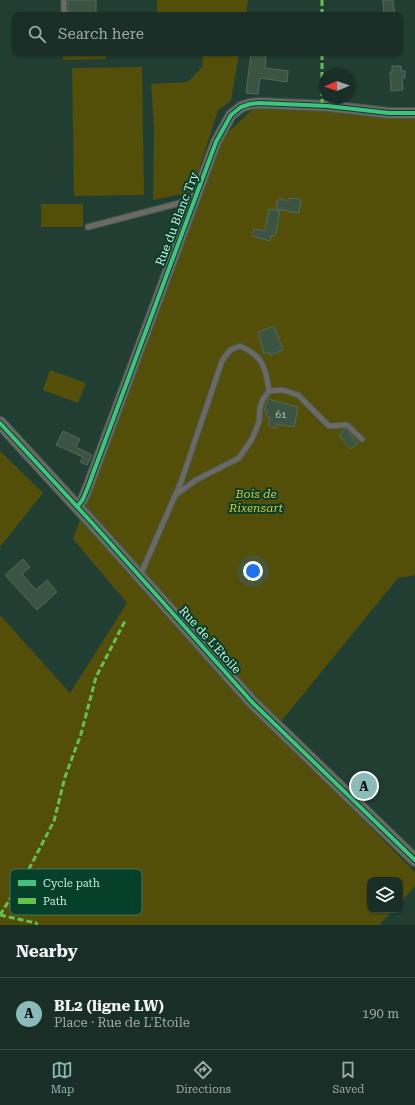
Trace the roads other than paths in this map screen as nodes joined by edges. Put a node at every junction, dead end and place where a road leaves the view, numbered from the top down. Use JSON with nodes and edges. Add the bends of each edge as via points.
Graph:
{"nodes":[{"id":1,"x":64,"y":0,"type":"edge"},
{"id":2,"x":65,"y":12,"type":"edge"},
{"id":3,"x":415,"y":113,"type":"edge"},
{"id":4,"x":195,"y":199,"type":"junction"},
{"id":5,"x":88,"y":227,"type":"dead end"},
{"id":6,"x":270,"y":392,"type":"junction"},
{"id":7,"x":0,"y":423,"type":"edge"},
{"id":8,"x":362,"y":439,"type":"dead end"},
{"id":9,"x":176,"y":494,"type":"junction"},
{"id":10,"x":77,"y":506,"type":"junction"},
{"id":11,"x":139,"y":577,"type":"junction"},
{"id":12,"x":415,"y":860,"type":"edge"}],
"edges":[{"from":1,"to":2,"type":"lane"},
{"from":3,"to":4,"type":"street","name":"Rue du Blanc Try","via":[[389,113],[328,106],[259,103],[245,105],[235,110],[227,120]]},
{"from":4,"to":5,"type":"lane"},
{"from":4,"to":10,"type":"street","name":"Rue du Blanc Try","via":[[88,487]]},
{"from":6,"to":8,"type":"lane","via":[[283,390],[298,395],[329,426],[347,425]]},
{"from":6,"to":9,"type":"lane","via":[[263,399],[259,422],[252,439],[239,458],[196,480]]},
{"from":6,"to":9,"type":"lane","via":[[267,372],[262,362],[250,350],[240,346],[230,350],[222,361]]},
{"from":7,"to":10,"type":"street","name":"Rue de L'Etoile"},
{"from":9,"to":11,"type":"lane"},
{"from":10,"to":11,"type":"street","name":"Rue de L'Etoile"},
{"from":11,"to":12,"type":"street","name":"Rue de L'Etoile","via":[[252,702]]}]}
